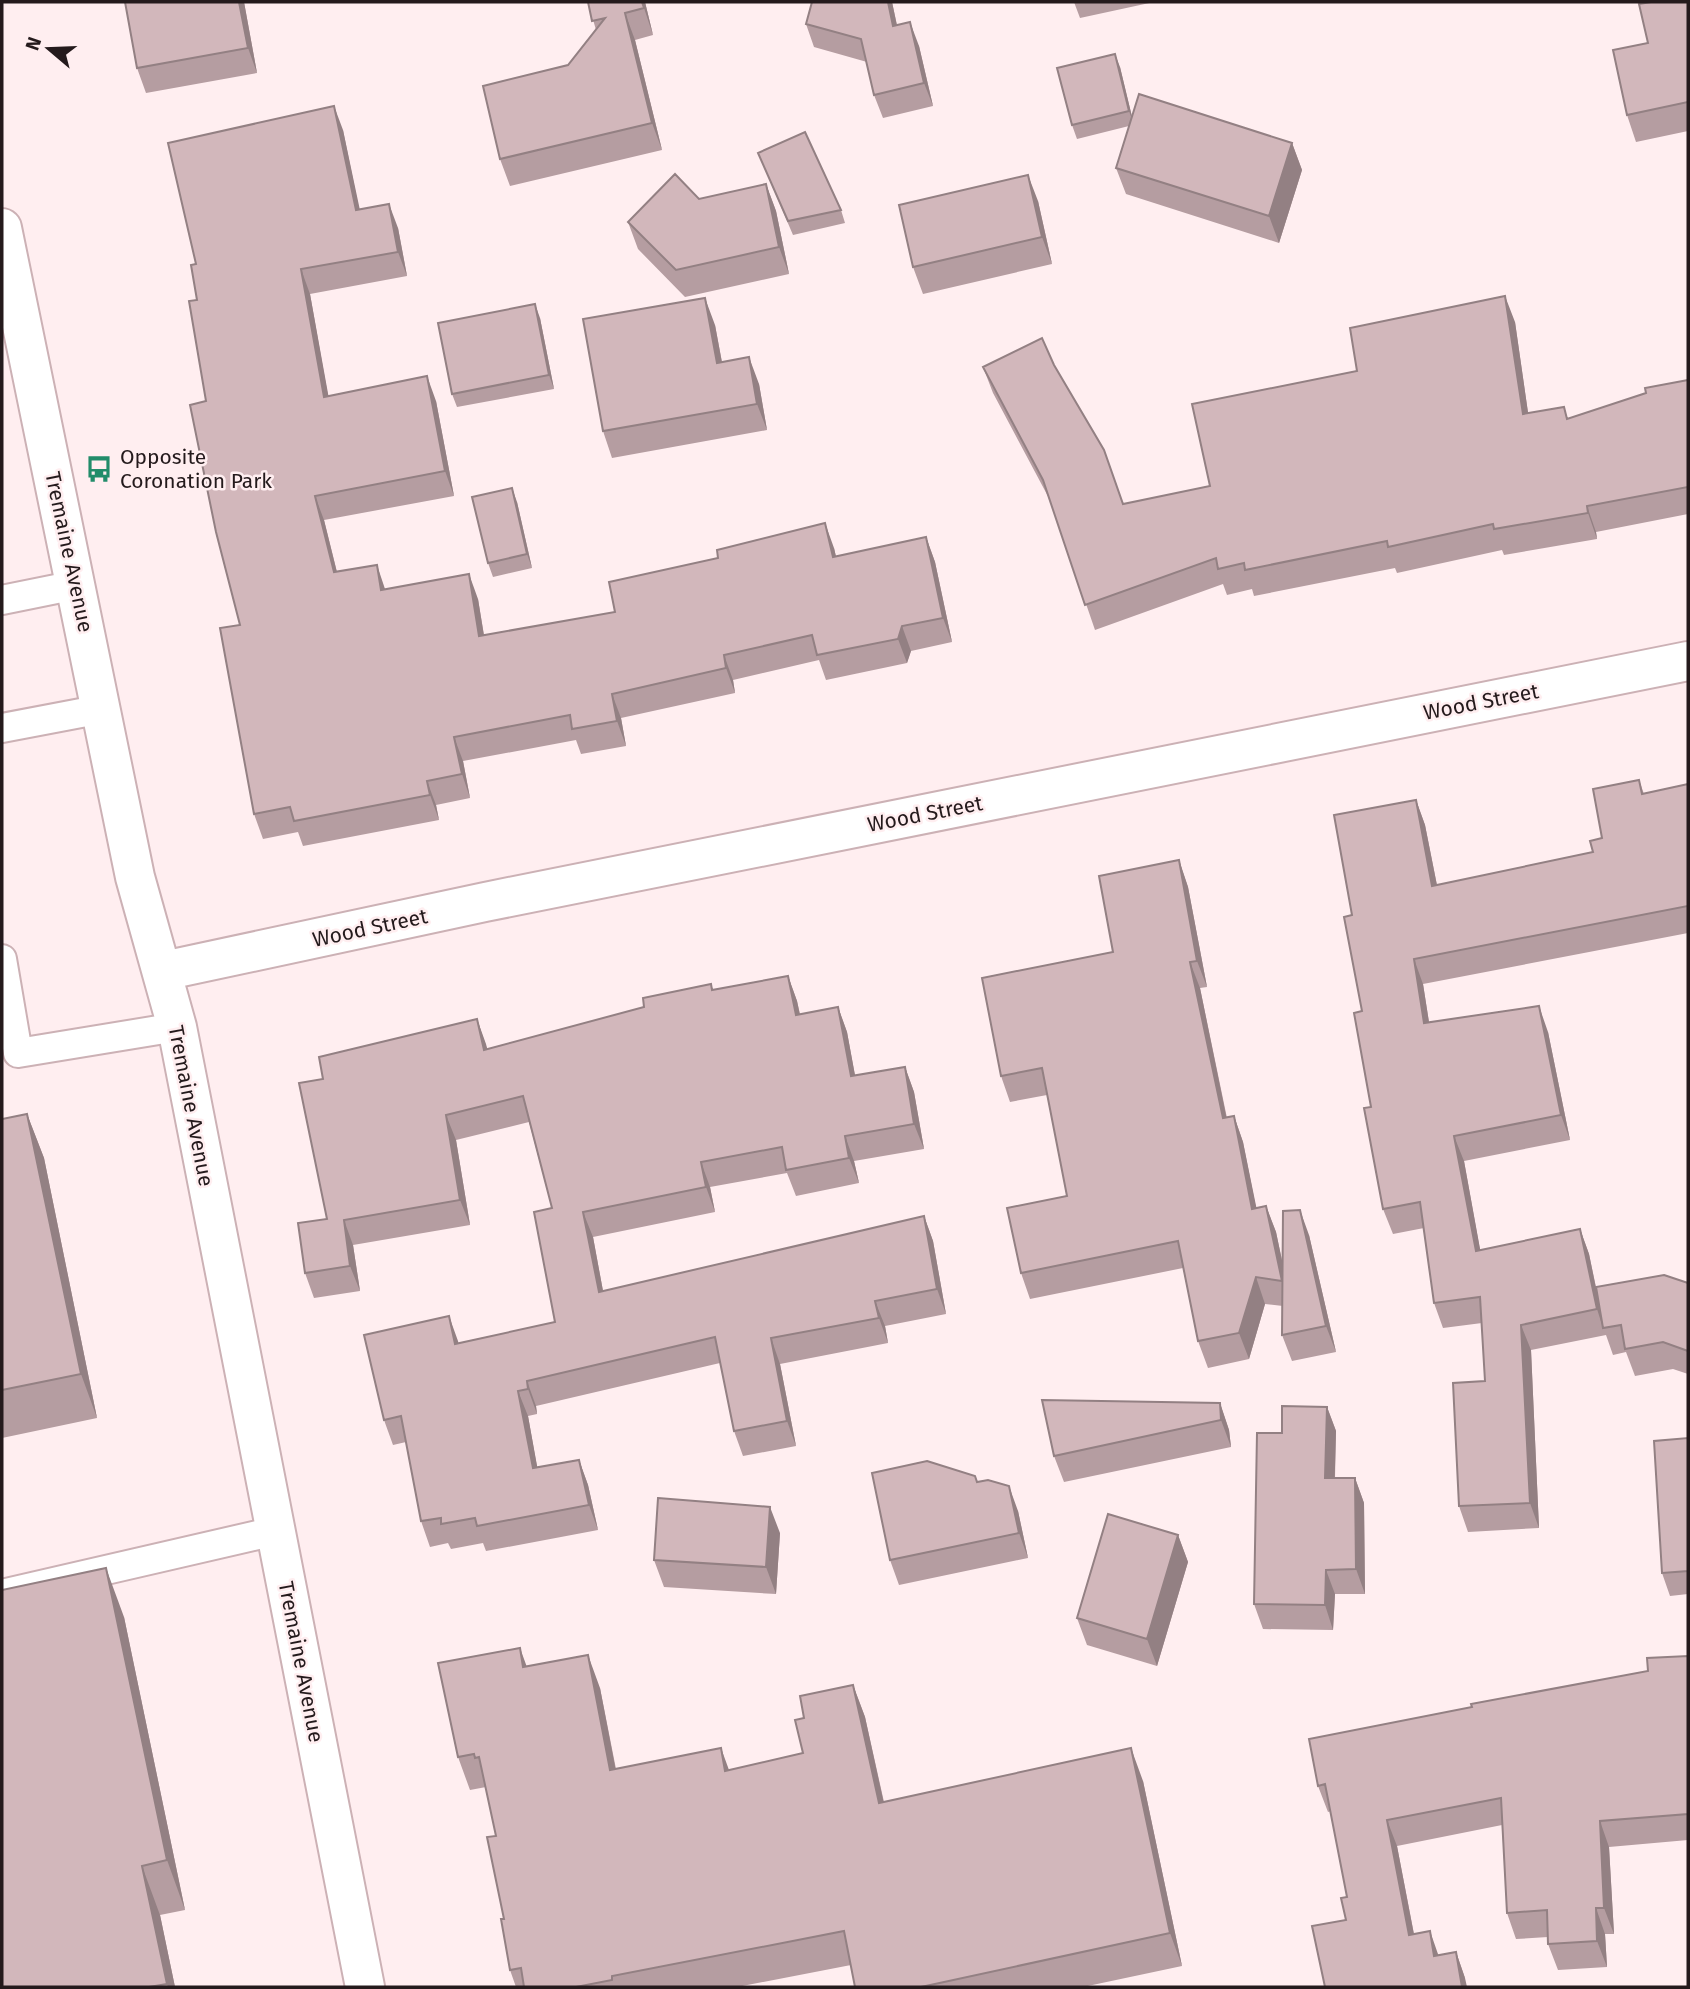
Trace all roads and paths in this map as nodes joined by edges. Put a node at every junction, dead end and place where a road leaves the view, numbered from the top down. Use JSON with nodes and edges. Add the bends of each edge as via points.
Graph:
{"nodes":[{"id":1,"x":2,"y":228,"type":"edge"},
{"id":2,"x":76,"y":585,"type":"junction"},
{"id":3,"x":2,"y":600,"type":"edge"},
{"id":4,"x":1688,"y":661,"type":"edge"},
{"id":5,"x":102,"y":709,"type":"junction"},
{"id":6,"x":2,"y":728,"type":"edge"},
{"id":7,"x":2,"y":959,"type":"edge"},
{"id":8,"x":163,"y":971,"type":"junction"},
{"id":9,"x":177,"y":1027,"type":"junction"},
{"id":10,"x":275,"y":1531,"type":"junction"},
{"id":11,"x":2,"y":1594,"type":"edge"},
{"id":12,"x":365,"y":1987,"type":"edge"}],
"edges":[{"from":1,"to":2,"type":"main road","name":"Tremaine Avenue"},
{"from":2,"to":3,"type":"lane"},
{"from":2,"to":5,"type":"main road","name":"Tremaine Avenue"},
{"from":4,"to":8,"type":"main road","name":"Wood Street"},
{"from":5,"to":6,"type":"lane"},
{"from":5,"to":8,"type":"main road","name":"Tremaine Avenue","via":[[135,877]]},
{"from":7,"to":9,"type":"lane","via":[[18,1053]]},
{"from":8,"to":9,"type":"main road","name":"Tremaine Avenue"},
{"from":9,"to":10,"type":"main road","name":"Tremaine Avenue"},
{"from":10,"to":11,"type":"lane"},
{"from":10,"to":12,"type":"main road","name":"Tremaine Avenue"}]}
